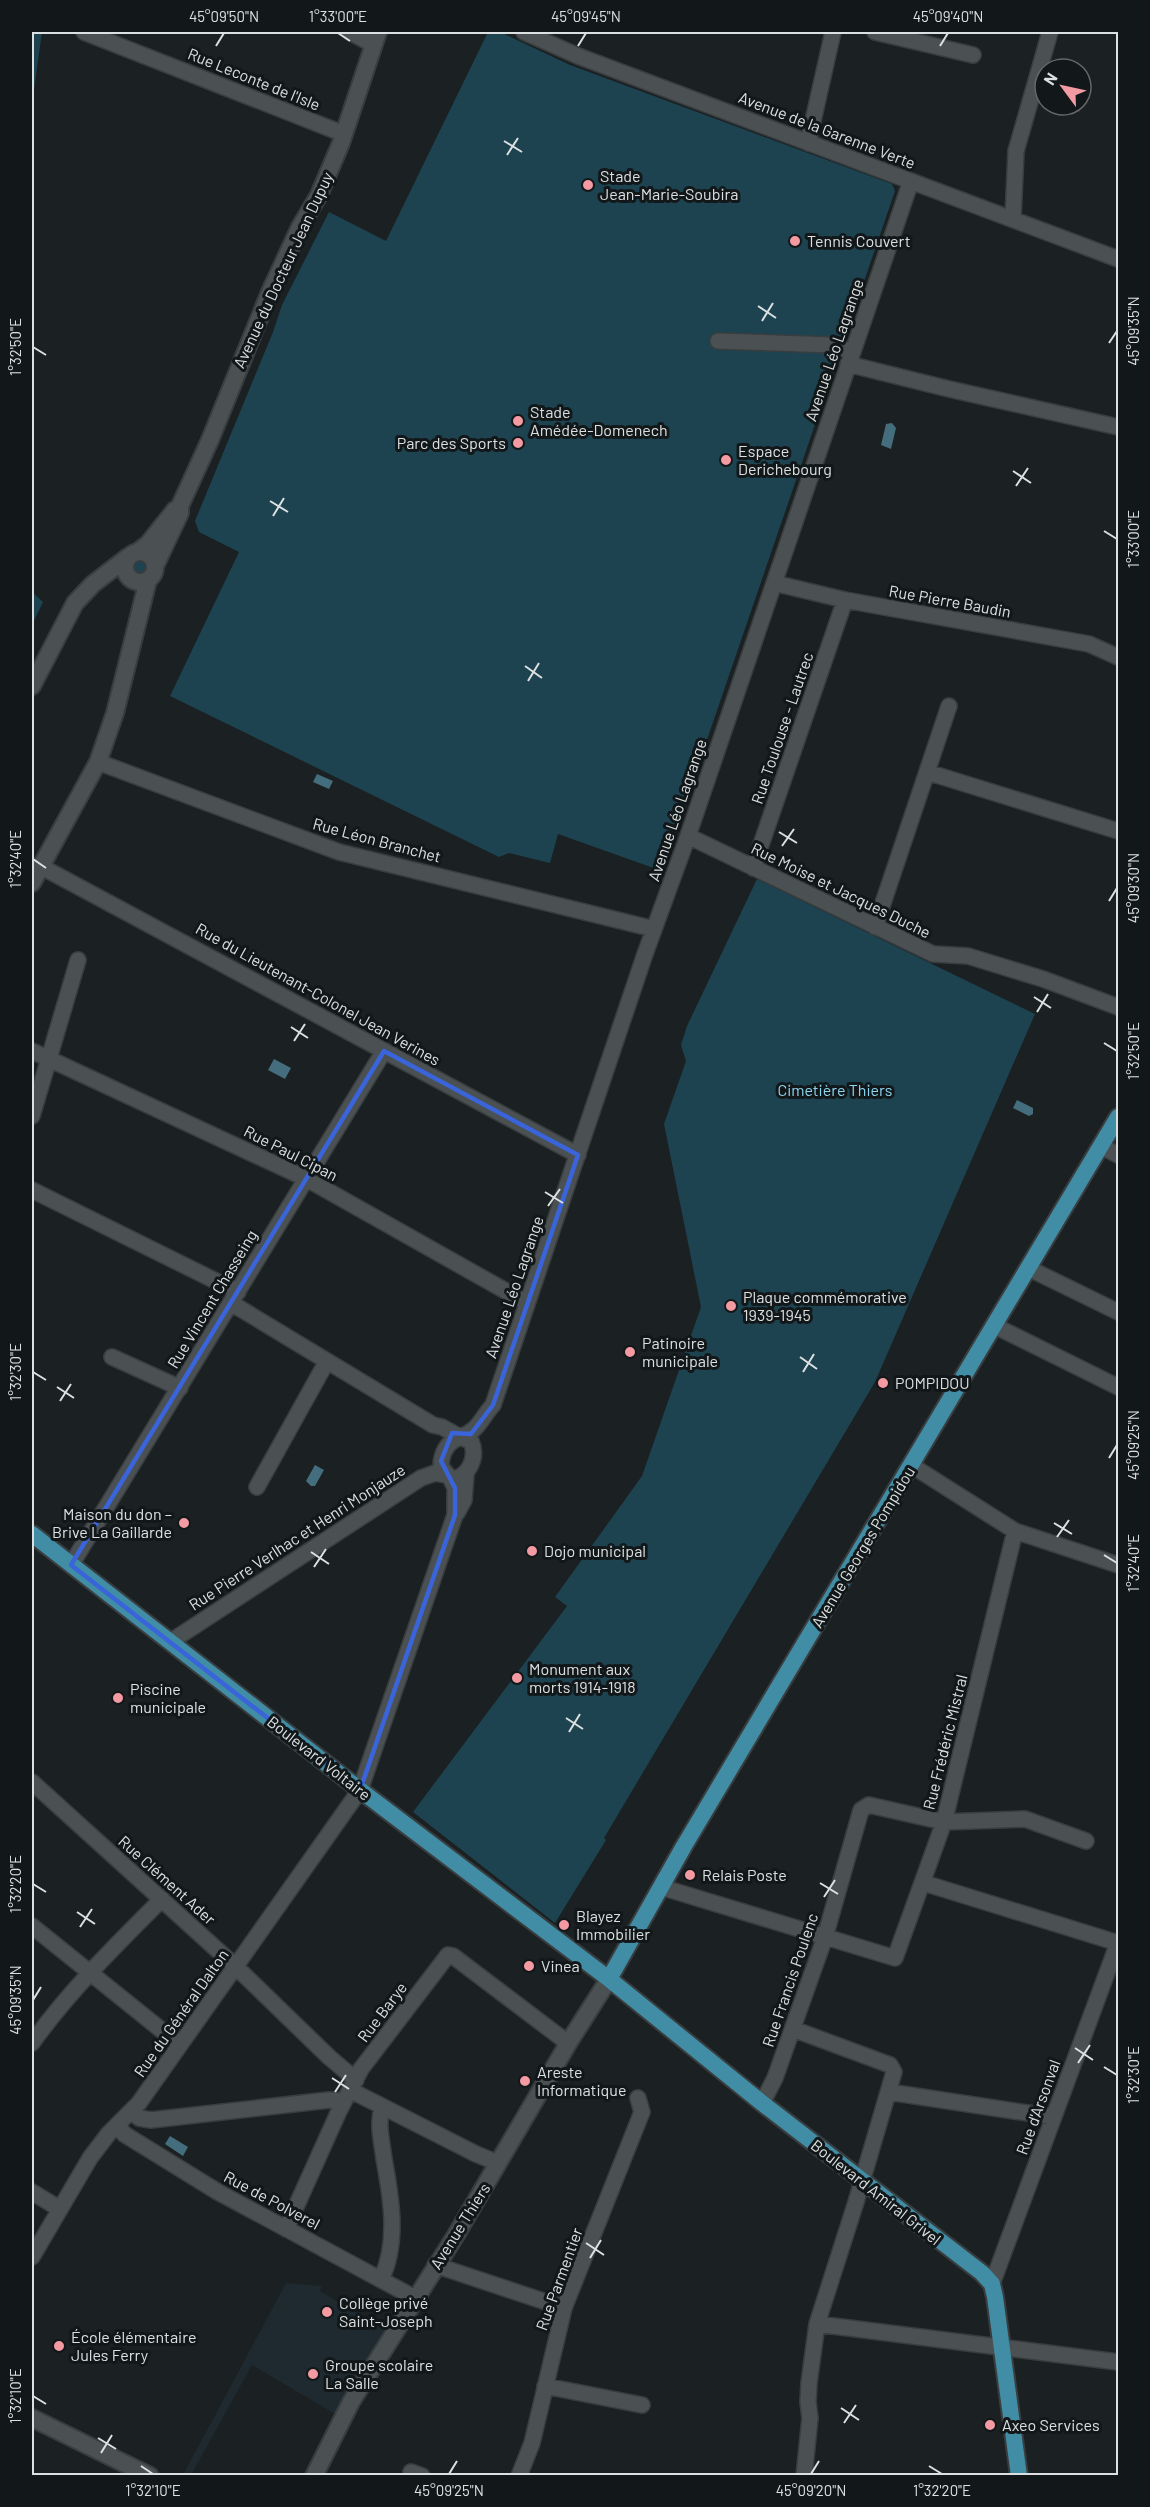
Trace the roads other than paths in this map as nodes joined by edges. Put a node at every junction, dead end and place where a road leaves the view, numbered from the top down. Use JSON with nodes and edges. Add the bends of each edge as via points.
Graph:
{"nodes":[{"id":1,"x":84,"y":32,"type":"edge"},
{"id":2,"x":350,"y":32,"type":"edge"},
{"id":3,"x":524,"y":32,"type":"edge"},
{"id":4,"x":833,"y":32,"type":"edge"},
{"id":5,"x":876,"y":32,"type":"edge"},
{"id":6,"x":1050,"y":32,"type":"edge"},
{"id":7,"x":376,"y":38,"type":"edge"},
{"id":8,"x":973,"y":55,"type":"dead end"},
{"id":9,"x":344,"y":134,"type":"junction"},
{"id":10,"x":808,"y":143,"type":"junction"},
{"id":11,"x":911,"y":181,"type":"junction"},
{"id":12,"x":1013,"y":218,"type":"junction"},
{"id":13,"x":1119,"y":259,"type":"edge"},
{"id":14,"x":718,"y":341,"type":"dead end"},
{"id":15,"x":851,"y":358,"type":"junction"},
{"id":16,"x":1119,"y":427,"type":"edge"},
{"id":17,"x":180,"y":506,"type":"junction"},
{"id":18,"x":134,"y":554,"type":"junction"},
{"id":19,"x":151,"y":573,"type":"junction"},
{"id":20,"x":130,"y":579,"type":"junction"},
{"id":21,"x":774,"y":583,"type":"junction"},
{"id":22,"x":844,"y":600,"type":"junction"},
{"id":23,"x":63,"y":625,"type":"junction"},
{"id":24,"x":1119,"y":657,"type":"edge"},
{"id":25,"x":32,"y":686,"type":"edge"},
{"id":26,"x":949,"y":706,"type":"dead end"},
{"id":27,"x":98,"y":762,"type":"junction"},
{"id":28,"x":927,"y":772,"type":"junction"},
{"id":29,"x":1119,"y":831,"type":"edge"},
{"id":30,"x":688,"y":836,"type":"junction"},
{"id":31,"x":40,"y":866,"type":"junction"},
{"id":32,"x":753,"y":868,"type":"junction"},
{"id":33,"x":32,"y":883,"type":"edge"},
{"id":34,"x":875,"y":927,"type":"junction"},
{"id":35,"x":654,"y":929,"type":"junction"},
{"id":36,"x":78,"y":960,"type":"dead end"},
{"id":37,"x":1119,"y":1007,"type":"edge"},
{"id":38,"x":32,"y":1051,"type":"edge"},
{"id":39,"x":384,"y":1051,"type":"junction"},
{"id":40,"x":48,"y":1059,"type":"junction"},
{"id":41,"x":32,"y":1116,"type":"edge"},
{"id":42,"x":1119,"y":1117,"type":"edge"},
{"id":43,"x":1101,"y":1146,"type":"junction"},
{"id":44,"x":578,"y":1155,"type":"junction"},
{"id":45,"x":1119,"y":1155,"type":"edge"},
{"id":46,"x":305,"y":1179,"type":"junction"},
{"id":47,"x":32,"y":1190,"type":"edge"},
{"id":48,"x":1028,"y":1268,"type":"junction"},
{"id":49,"x":234,"y":1298,"type":"junction"},
{"id":50,"x":526,"y":1303,"type":"junction"},
{"id":51,"x":1119,"y":1312,"type":"edge"},
{"id":52,"x":994,"y":1326,"type":"junction"},
{"id":53,"x":112,"y":1357,"type":"dead end"},
{"id":54,"x":327,"y":1361,"type":"junction"},
{"id":55,"x":1119,"y":1387,"type":"edge"},
{"id":56,"x":180,"y":1388,"type":"junction"},
{"id":57,"x":493,"y":1405,"type":"junction"},
{"id":58,"x":454,"y":1441,"type":"junction"},
{"id":59,"x":474,"y":1447,"type":"junction"},
{"id":60,"x":911,"y":1465,"type":"junction"},
{"id":61,"x":466,"y":1474,"type":"junction"},
{"id":62,"x":448,"y":1477,"type":"junction"},
{"id":63,"x":256,"y":1487,"type":"dead end"},
{"id":64,"x":455,"y":1515,"type":"junction"},
{"id":65,"x":1016,"y":1531,"type":"junction"},
{"id":66,"x":32,"y":1534,"type":"edge"},
{"id":67,"x":70,"y":1564,"type":"junction"},
{"id":68,"x":1119,"y":1565,"type":"edge"},
{"id":69,"x":170,"y":1642,"type":"junction"},
{"id":70,"x":32,"y":1782,"type":"edge"},
{"id":71,"x":360,"y":1790,"type":"junction"},
{"id":72,"x":944,"y":1822,"type":"junction"},
{"id":73,"x":1086,"y":1841,"type":"dead end"},
{"id":74,"x":924,"y":1883,"type":"junction"},
{"id":75,"x":661,"y":1887,"type":"junction"},
{"id":76,"x":162,"y":1899,"type":"junction"},
{"id":77,"x":32,"y":1926,"type":"edge"},
{"id":78,"x":825,"y":1937,"type":"junction"},
{"id":79,"x":1118,"y":1943,"type":"edge"},
{"id":80,"x":236,"y":1966,"type":"junction"},
{"id":81,"x":89,"y":1973,"type":"junction"},
{"id":82,"x":609,"y":1979,"type":"junction"},
{"id":83,"x":793,"y":2029,"type":"junction"},
{"id":84,"x":32,"y":2043,"type":"edge"},
{"id":85,"x":568,"y":2043,"type":"junction"},
{"id":86,"x":180,"y":2045,"type":"junction"},
{"id":87,"x":350,"y":2090,"type":"junction"},
{"id":88,"x":889,"y":2091,"type":"junction"},
{"id":89,"x":638,"y":2098,"type":"dead end"},
{"id":90,"x":762,"y":2103,"type":"junction"},
{"id":91,"x":382,"y":2108,"type":"junction"},
{"id":92,"x":132,"y":2111,"type":"junction"},
{"id":93,"x":1054,"y":2117,"type":"junction"},
{"id":94,"x":118,"y":2125,"type":"junction"},
{"id":95,"x":498,"y":2163,"type":"junction"},
{"id":96,"x":862,"y":2181,"type":"junction"},
{"id":97,"x":32,"y":2192,"type":"edge"},
{"id":98,"x":60,"y":2209,"type":"junction"},
{"id":99,"x":286,"y":2229,"type":"junction"},
{"id":100,"x":32,"y":2257,"type":"edge"},
{"id":101,"x":435,"y":2265,"type":"junction"},
{"id":102,"x":381,"y":2279,"type":"junction"},
{"id":103,"x":992,"y":2284,"type":"junction"},
{"id":104,"x":415,"y":2298,"type":"junction"},
{"id":105,"x":564,"y":2308,"type":"junction"},
{"id":106,"x":817,"y":2324,"type":"junction"},
{"id":107,"x":1002,"y":2346,"type":"junction"},
{"id":108,"x":1119,"y":2362,"type":"edge"},
{"id":109,"x":545,"y":2386,"type":"junction"},
{"id":110,"x":642,"y":2405,"type":"dead end"},
{"id":111,"x":32,"y":2418,"type":"edge"},
{"id":112,"x":150,"y":2475,"type":"edge"},
{"id":113,"x":314,"y":2475,"type":"edge"},
{"id":114,"x":519,"y":2475,"type":"edge"},
{"id":115,"x":804,"y":2475,"type":"edge"},
{"id":116,"x":1019,"y":2475,"type":"edge"}],
"edges":[{"from":1,"to":9,"type":"street","name":"Rue Leconte de l'Isle"},
{"from":2,"to":7,"type":"street"},
{"from":3,"to":10,"type":"street","name":"Avenue de la Garenne Verte"},
{"from":4,"to":10,"type":"street"},
{"from":5,"to":8,"type":"street"},
{"from":6,"to":12,"type":"street","via":[[1016,151]]},
{"from":7,"to":9,"type":"street","name":"Avenue du Docteur Jean Dupuy"},
{"from":9,"to":17,"type":"street","name":"Avenue du Docteur Jean Dupuy","via":[[319,195],[270,292]]},
{"from":10,"to":11,"type":"street","name":"Avenue de la Garenne Verte"},
{"from":11,"to":12,"type":"street","name":"Avenue de la Garenne Verte"},
{"from":11,"to":15,"type":"street","name":"Avenue Léo Lagrange"},
{"from":12,"to":13,"type":"street","name":"Avenue de la Garenne Verte"},
{"from":14,"to":15,"type":"street","via":[[832,345]]},
{"from":15,"to":16,"type":"street","via":[[949,389]]},
{"from":15,"to":21,"type":"street","name":"Avenue Léo Lagrange"},
{"from":17,"to":18,"type":"street","name":"Avenue du Docteur Jean Dupuy","via":[[148,544]]},
{"from":17,"to":19,"type":"street","name":"Avenue du Docteur Jean Dupuy"},
{"from":18,"to":19,"type":"street","via":[[148,554]]},
{"from":18,"to":20,"type":"street","via":[[124,566]]},
{"from":18,"to":23,"type":"street","name":"Avenue du Docteur Jean Dupuy","via":[[93,584],[75,603]]},
{"from":19,"to":20,"type":"street","via":[[139,582]]},
{"from":19,"to":27,"type":"street","name":"Avenue du Docteur Jean Dupuy","via":[[115,713]]},
{"from":20,"to":23,"type":"street","via":[[113,580]]},
{"from":21,"to":22,"type":"street","name":"Rue Pierre Baudin"},
{"from":21,"to":30,"type":"street","name":"Avenue Léo Lagrange"},
{"from":22,"to":24,"type":"street","name":"Rue Pierre Baudin","via":[[1089,644]]},
{"from":22,"to":32,"type":"street","name":"Rue Toulouse - Lautrec"},
{"from":23,"to":25,"type":"street","name":"Avenue du Docteur Jean Dupuy"},
{"from":26,"to":28,"type":"street"},
{"from":27,"to":31,"type":"street","name":"Avenue du Docteur Jean Dupuy"},
{"from":27,"to":35,"type":"street","name":"Rue Léon Branchet","via":[[339,852]]},
{"from":28,"to":29,"type":"street"},
{"from":28,"to":34,"type":"street"},
{"from":30,"to":32,"type":"street","name":"Rue Moise et Jacques Duche"},
{"from":30,"to":35,"type":"street","name":"Avenue Léo Lagrange"},
{"from":31,"to":33,"type":"street","name":"Avenue du Docteur Jean Dupuy"},
{"from":31,"to":39,"type":"street","name":"Rue du Lieutenant-Colonel Jean Verines"},
{"from":32,"to":34,"type":"street","name":"Rue Moise et Jacques Duche"},
{"from":34,"to":37,"type":"street","name":"Rue Moise et Jacques Duche","via":[[933,954],[968,956]]},
{"from":35,"to":44,"type":"street","name":"Avenue Léo Lagrange"},
{"from":36,"to":40,"type":"street"},
{"from":38,"to":40,"type":"street","name":"Rue Paul Cipan"},
{"from":39,"to":44,"type":"street","name":"Rue du Lieutenant-Colonel Jean Verines"},
{"from":39,"to":46,"type":"street","name":"Rue Vincent Chasseing"},
{"from":40,"to":41,"type":"street"},
{"from":40,"to":46,"type":"street","name":"Rue Paul Cipan"},
{"from":42,"to":43,"type":"main road","name":"Avenue Georges Pompidou"},
{"from":43,"to":45,"type":"street"},
{"from":43,"to":48,"type":"main road","name":"Avenue Georges Pompidou"},
{"from":44,"to":50,"type":"street","name":"Avenue Léo Lagrange"},
{"from":46,"to":49,"type":"street","name":"Rue Vincent Chasseing"},
{"from":46,"to":50,"type":"street","name":"Rue Paul Cipan"},
{"from":47,"to":49,"type":"street"},
{"from":48,"to":51,"type":"street"},
{"from":48,"to":52,"type":"main road","name":"Avenue Georges Pompidou"},
{"from":49,"to":54,"type":"street"},
{"from":49,"to":56,"type":"street","name":"Rue Vincent Chasseing"},
{"from":50,"to":57,"type":"street","name":"Avenue Léo Lagrange"},
{"from":52,"to":55,"type":"street"},
{"from":52,"to":60,"type":"main road","name":"Avenue Georges Pompidou"},
{"from":53,"to":56,"type":"street"},
{"from":54,"to":58,"type":"street"},
{"from":54,"to":63,"type":"street"},
{"from":56,"to":67,"type":"street","name":"Rue Vincent Chasseing"},
{"from":57,"to":58,"type":"street","name":"Avenue Léo Lagrange","via":[[471,1434]]},
{"from":57,"to":59,"type":"street","via":[[490,1425]]},
{"from":58,"to":59,"type":"street","via":[[471,1441]]},
{"from":58,"to":62,"type":"street","via":[[441,1461]]},
{"from":59,"to":61,"type":"street"},
{"from":60,"to":65,"type":"street"},
{"from":60,"to":75,"type":"main road","name":"Avenue Georges Pompidou"},
{"from":61,"to":62,"type":"street","via":[[459,1479]]},
{"from":61,"to":64,"type":"street","via":[[464,1500]]},
{"from":62,"to":64,"type":"street","via":[[454,1488]]},
{"from":62,"to":69,"type":"street","name":"Rue Pierre Verlhac et Henri Monjauze","via":[[435,1473],[421,1478]]},
{"from":64,"to":71,"type":"street"},
{"from":65,"to":68,"type":"street"},
{"from":65,"to":72,"type":"street","name":"Rue Frédéric Mistral"},
{"from":66,"to":67,"type":"main road","name":"Boulevard Voltaire"},
{"from":67,"to":69,"type":"main road","name":"Boulevard Voltaire"},
{"from":69,"to":71,"type":"main road","name":"Boulevard Voltaire"},
{"from":70,"to":76,"type":"street","name":"Rue Clément Ader"},
{"from":71,"to":80,"type":"street","name":"Rue du Général Dalton"},
{"from":71,"to":82,"type":"main road","name":"Boulevard Voltaire"},
{"from":72,"to":73,"type":"street","name":"Rue Francis Poulenc","via":[[1025,1819]]},
{"from":72,"to":74,"type":"street","name":"Rue Frédéric Mistral"},
{"from":72,"to":78,"type":"street","name":"Rue Francis Poulenc","via":[[869,1805],[861,1810]]},
{"from":74,"to":78,"type":"street","name":"Rue Frédéric Mistral","via":[[896,1959]]},
{"from":74,"to":79,"type":"street"},
{"from":75,"to":78,"type":"street"},
{"from":75,"to":82,"type":"main road","name":"Avenue Georges Pompidou"},
{"from":76,"to":80,"type":"street","name":"Rue Clément Ader"},
{"from":76,"to":81,"type":"street"},
{"from":77,"to":81,"type":"street"},
{"from":78,"to":83,"type":"street","name":"Rue Francis Poulenc"},
{"from":79,"to":93,"type":"street","name":"Rue d'Arsonval"},
{"from":80,"to":86,"type":"street","name":"Rue du Général Dalton"},
{"from":80,"to":87,"type":"street","name":"Rue Clément Ader","via":[[329,2057]]},
{"from":81,"to":84,"type":"street"},
{"from":81,"to":86,"type":"street"},
{"from":82,"to":85,"type":"street","name":"Avenue Thiers"},
{"from":82,"to":90,"type":"main road","name":"Boulevard Amiral Grivel"},
{"from":83,"to":88,"type":"street","via":[[890,2065],[894,2072]]},
{"from":83,"to":90,"type":"street","name":"Rue Francis Poulenc"},
{"from":85,"to":87,"type":"street","name":"Rue Barye","via":[[448,1955]]},
{"from":85,"to":95,"type":"street","name":"Avenue Thiers"},
{"from":86,"to":92,"type":"street","name":"Rue du Général Dalton"},
{"from":87,"to":91,"type":"street","name":"Rue Clément Ader"},
{"from":87,"to":92,"type":"street","via":[[329,2100],[151,2120],[139,2118]]},
{"from":87,"to":99,"type":"street","name":"Rue Barye"},
{"from":88,"to":93,"type":"street"},
{"from":88,"to":96,"type":"street"},
{"from":89,"to":105,"type":"street","name":"Rue Parmentier","via":[[642,2112]]},
{"from":90,"to":96,"type":"main road","name":"Boulevard Amiral Grivel"},
{"from":91,"to":95,"type":"street","name":"Rue Clément Ader"},
{"from":91,"to":102,"type":"street","via":[[379,2128],[390,2196],[391,2248]]},
{"from":92,"to":94,"type":"street","name":"Rue du Général Dalton"},
{"from":93,"to":103,"type":"street","name":"Rue d'Arsonval"},
{"from":94,"to":98,"type":"street","name":"Rue du Général Dalton","via":[[90,2158]]},
{"from":94,"to":99,"type":"street","name":"Rue de Polverel","via":[[124,2134]]},
{"from":95,"to":101,"type":"street","name":"Avenue Thiers"},
{"from":96,"to":103,"type":"main road","name":"Boulevard Amiral Grivel"},
{"from":96,"to":106,"type":"street"},
{"from":97,"to":98,"type":"street"},
{"from":98,"to":100,"type":"street","name":"Rue du Général Dalton"},
{"from":99,"to":102,"type":"street","name":"Rue de Polverel"},
{"from":101,"to":104,"type":"street","name":"Avenue Thiers"},
{"from":101,"to":105,"type":"street"},
{"from":102,"to":104,"type":"street","name":"Rue de Polverel"},
{"from":103,"to":107,"type":"main road"},
{"from":104,"to":113,"type":"street","name":"Avenue Thiers","via":[[351,2402]]},
{"from":105,"to":109,"type":"street","name":"Rue Parmentier"},
{"from":106,"to":107,"type":"street"},
{"from":106,"to":115,"type":"street"},
{"from":107,"to":108,"type":"street"},
{"from":107,"to":116,"type":"main road"},
{"from":109,"to":110,"type":"street"},
{"from":109,"to":114,"type":"street","name":"Rue Parmentier","via":[[532,2443]]},
{"from":111,"to":112,"type":"street"}]}
